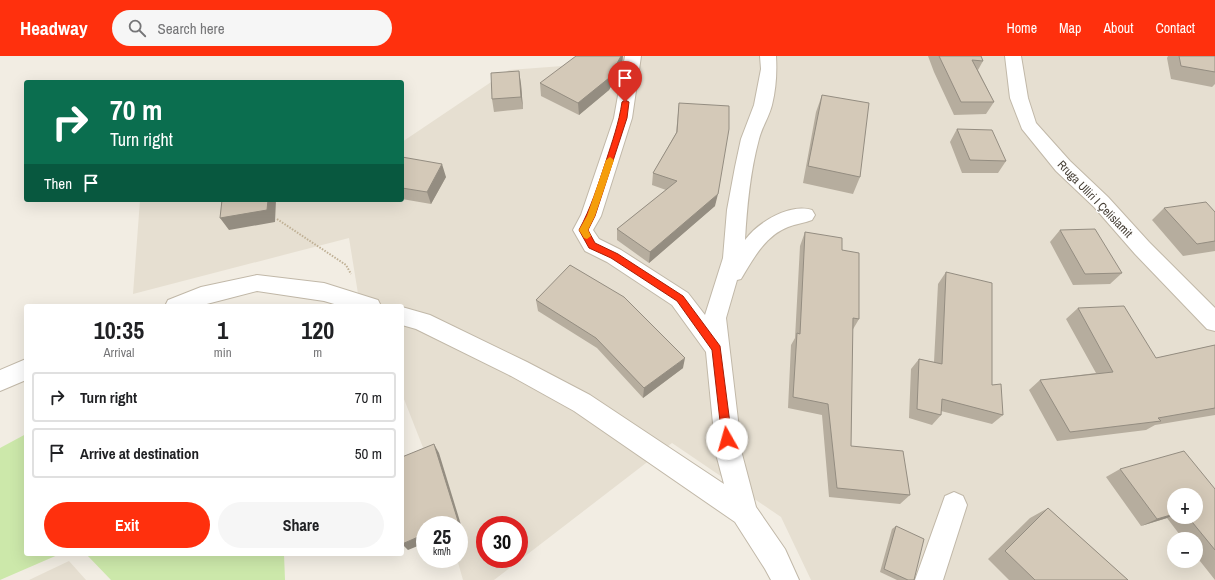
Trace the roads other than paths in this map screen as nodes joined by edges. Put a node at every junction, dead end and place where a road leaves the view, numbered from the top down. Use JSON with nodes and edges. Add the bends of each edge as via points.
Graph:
{"nodes":[{"id":1,"x":633,"y":56,"type":"edge"},
{"id":2,"x":768,"y":56,"type":"edge"},
{"id":3,"x":1013,"y":56,"type":"edge"},
{"id":4,"x":805,"y":215,"type":"dead end"},
{"id":5,"x":721,"y":295,"type":"junction"},
{"id":6,"x":181,"y":304,"type":"edge"},
{"id":7,"x":363,"y":304,"type":"edge"},
{"id":8,"x":404,"y":317,"type":"edge"},
{"id":9,"x":1215,"y":322,"type":"edge"},
{"id":10,"x":717,"y":349,"type":"junction"},
{"id":11,"x":24,"y":371,"type":"edge"},
{"id":12,"x":0,"y":381,"type":"edge"},
{"id":13,"x":954,"y":505,"type":"dead end"},
{"id":14,"x":744,"y":513,"type":"junction"},
{"id":15,"x":785,"y":580,"type":"edge"},
{"id":16,"x":929,"y":580,"type":"edge"}],
"edges":[{"from":1,"to":10,"type":"street","via":[[623,118],[598,197],[584,230],[592,246],[614,256],[680,299]]},
{"from":2,"to":5,"type":"street","via":[[769,69],[763,105],[748,146],[737,210],[733,258]]},
{"from":3,"to":9,"type":"street","name":"Rruga Ulliri I Çelislamit","via":[[1019,98],[1028,125],[1063,166],[1101,202]]},
{"from":4,"to":5,"type":"street","via":[[787,218],[768,228],[752,243]]},
{"from":5,"to":10,"type":"street","via":[[715,318]]},
{"from":6,"to":7,"type":"street","via":[[201,296],[257,283],[324,292]]},
{"from":8,"to":14,"type":"street","via":[[422,322],[512,366],[582,404]]},
{"from":10,"to":14,"type":"street","via":[[729,454]]},
{"from":11,"to":12,"type":"street"},
{"from":13,"to":16,"type":"street"},
{"from":14,"to":15,"type":"street","via":[[775,559]]}]}
